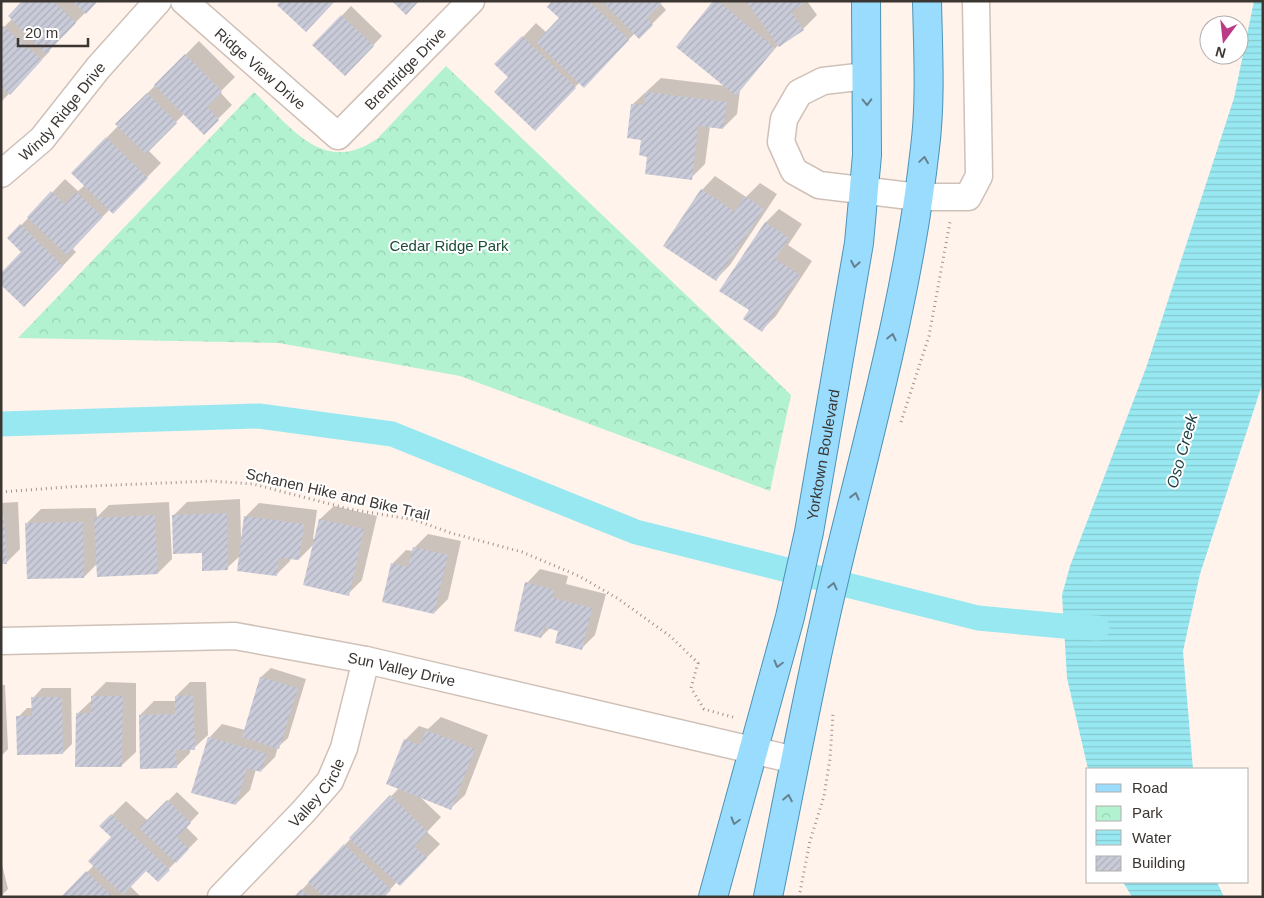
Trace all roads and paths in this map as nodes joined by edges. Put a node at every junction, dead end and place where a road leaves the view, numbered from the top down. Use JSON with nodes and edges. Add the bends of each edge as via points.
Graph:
{"nodes":[{"id":1,"x":158,"y":1,"type":"edge"},
{"id":2,"x":184,"y":1,"type":"edge"},
{"id":3,"x":471,"y":1,"type":"edge"},
{"id":4,"x":866,"y":1,"type":"edge"},
{"id":5,"x":927,"y":1,"type":"edge"},
{"id":6,"x":976,"y":1,"type":"edge"},
{"id":7,"x":866,"y":76,"type":"junction"},
{"id":8,"x":338,"y":136,"type":"joint"},
{"id":9,"x":1,"y":174,"type":"edge"},
{"id":10,"x":864,"y":190,"type":"junction"},
{"id":11,"x":918,"y":198,"type":"junction"},
{"id":12,"x":1,"y":492,"type":"edge"},
{"id":13,"x":1,"y":641,"type":"edge"},
{"id":14,"x":366,"y":660,"type":"junction"},
{"id":15,"x":833,"y":712,"type":"dead end"},
{"id":16,"x":737,"y":718,"type":"dead end"},
{"id":17,"x":754,"y":751,"type":"junction"},
{"id":18,"x":795,"y":760,"type":"junction"},
{"id":19,"x":221,"y":897,"type":"edge"},
{"id":20,"x":713,"y":897,"type":"edge"},
{"id":21,"x":768,"y":897,"type":"edge"},
{"id":22,"x":799,"y":897,"type":"edge"}],
"edges":[{"from":1,"to":9,"type":"street","name":"Windy Ridge Drive","via":[[98,68],[42,139]]},
{"from":2,"to":8,"type":"street","name":"Ridge View Drive"},
{"from":3,"to":8,"type":"street","name":"Brentridge Drive"},
{"from":4,"to":7,"type":"main road","name":"Yorktown Boulevard"},
{"from":11,"to":5,"type":"main road","one_way":true,"via":[[926,146],[929,81]]},
{"from":6,"to":11,"type":"street","via":[[979,176],[968,197]]},
{"from":7,"to":10,"type":"main road","name":"Yorktown Boulevard","one_way":true},
{"from":7,"to":10,"type":"street","via":[[823,81],[798,92],[784,119],[781,142],[794,170],[819,186]]},
{"from":10,"to":11,"type":"street"},
{"from":10,"to":17,"type":"main road","name":"Yorktown Boulevard","one_way":true,"via":[[859,243],[809,532]]},
{"from":18,"to":11,"type":"main road","one_way":true,"via":[[902,296]]},
{"from":12,"to":16,"type":"path","name":"Schanen Hike and Bike Trail","via":[[67,486],[211,481],[253,484],[349,509],[415,520],[522,552],[579,576],[617,598],[670,636],[698,663],[692,688],[704,709]]},
{"from":13,"to":14,"type":"street","name":"Sun Valley Drive","via":[[235,636]]},
{"from":14,"to":17,"type":"street","name":"Sun Valley Drive"},
{"from":14,"to":19,"type":"street","name":"Valley Circle","via":[[344,748],[330,781]]},
{"from":15,"to":22,"type":"path","via":[[824,796],[808,850]]},
{"from":17,"to":18,"type":"street","name":"Sun Valley Drive"},
{"from":17,"to":20,"type":"main road","name":"Yorktown Boulevard","one_way":true},
{"from":21,"to":18,"type":"main road","one_way":true}]}
